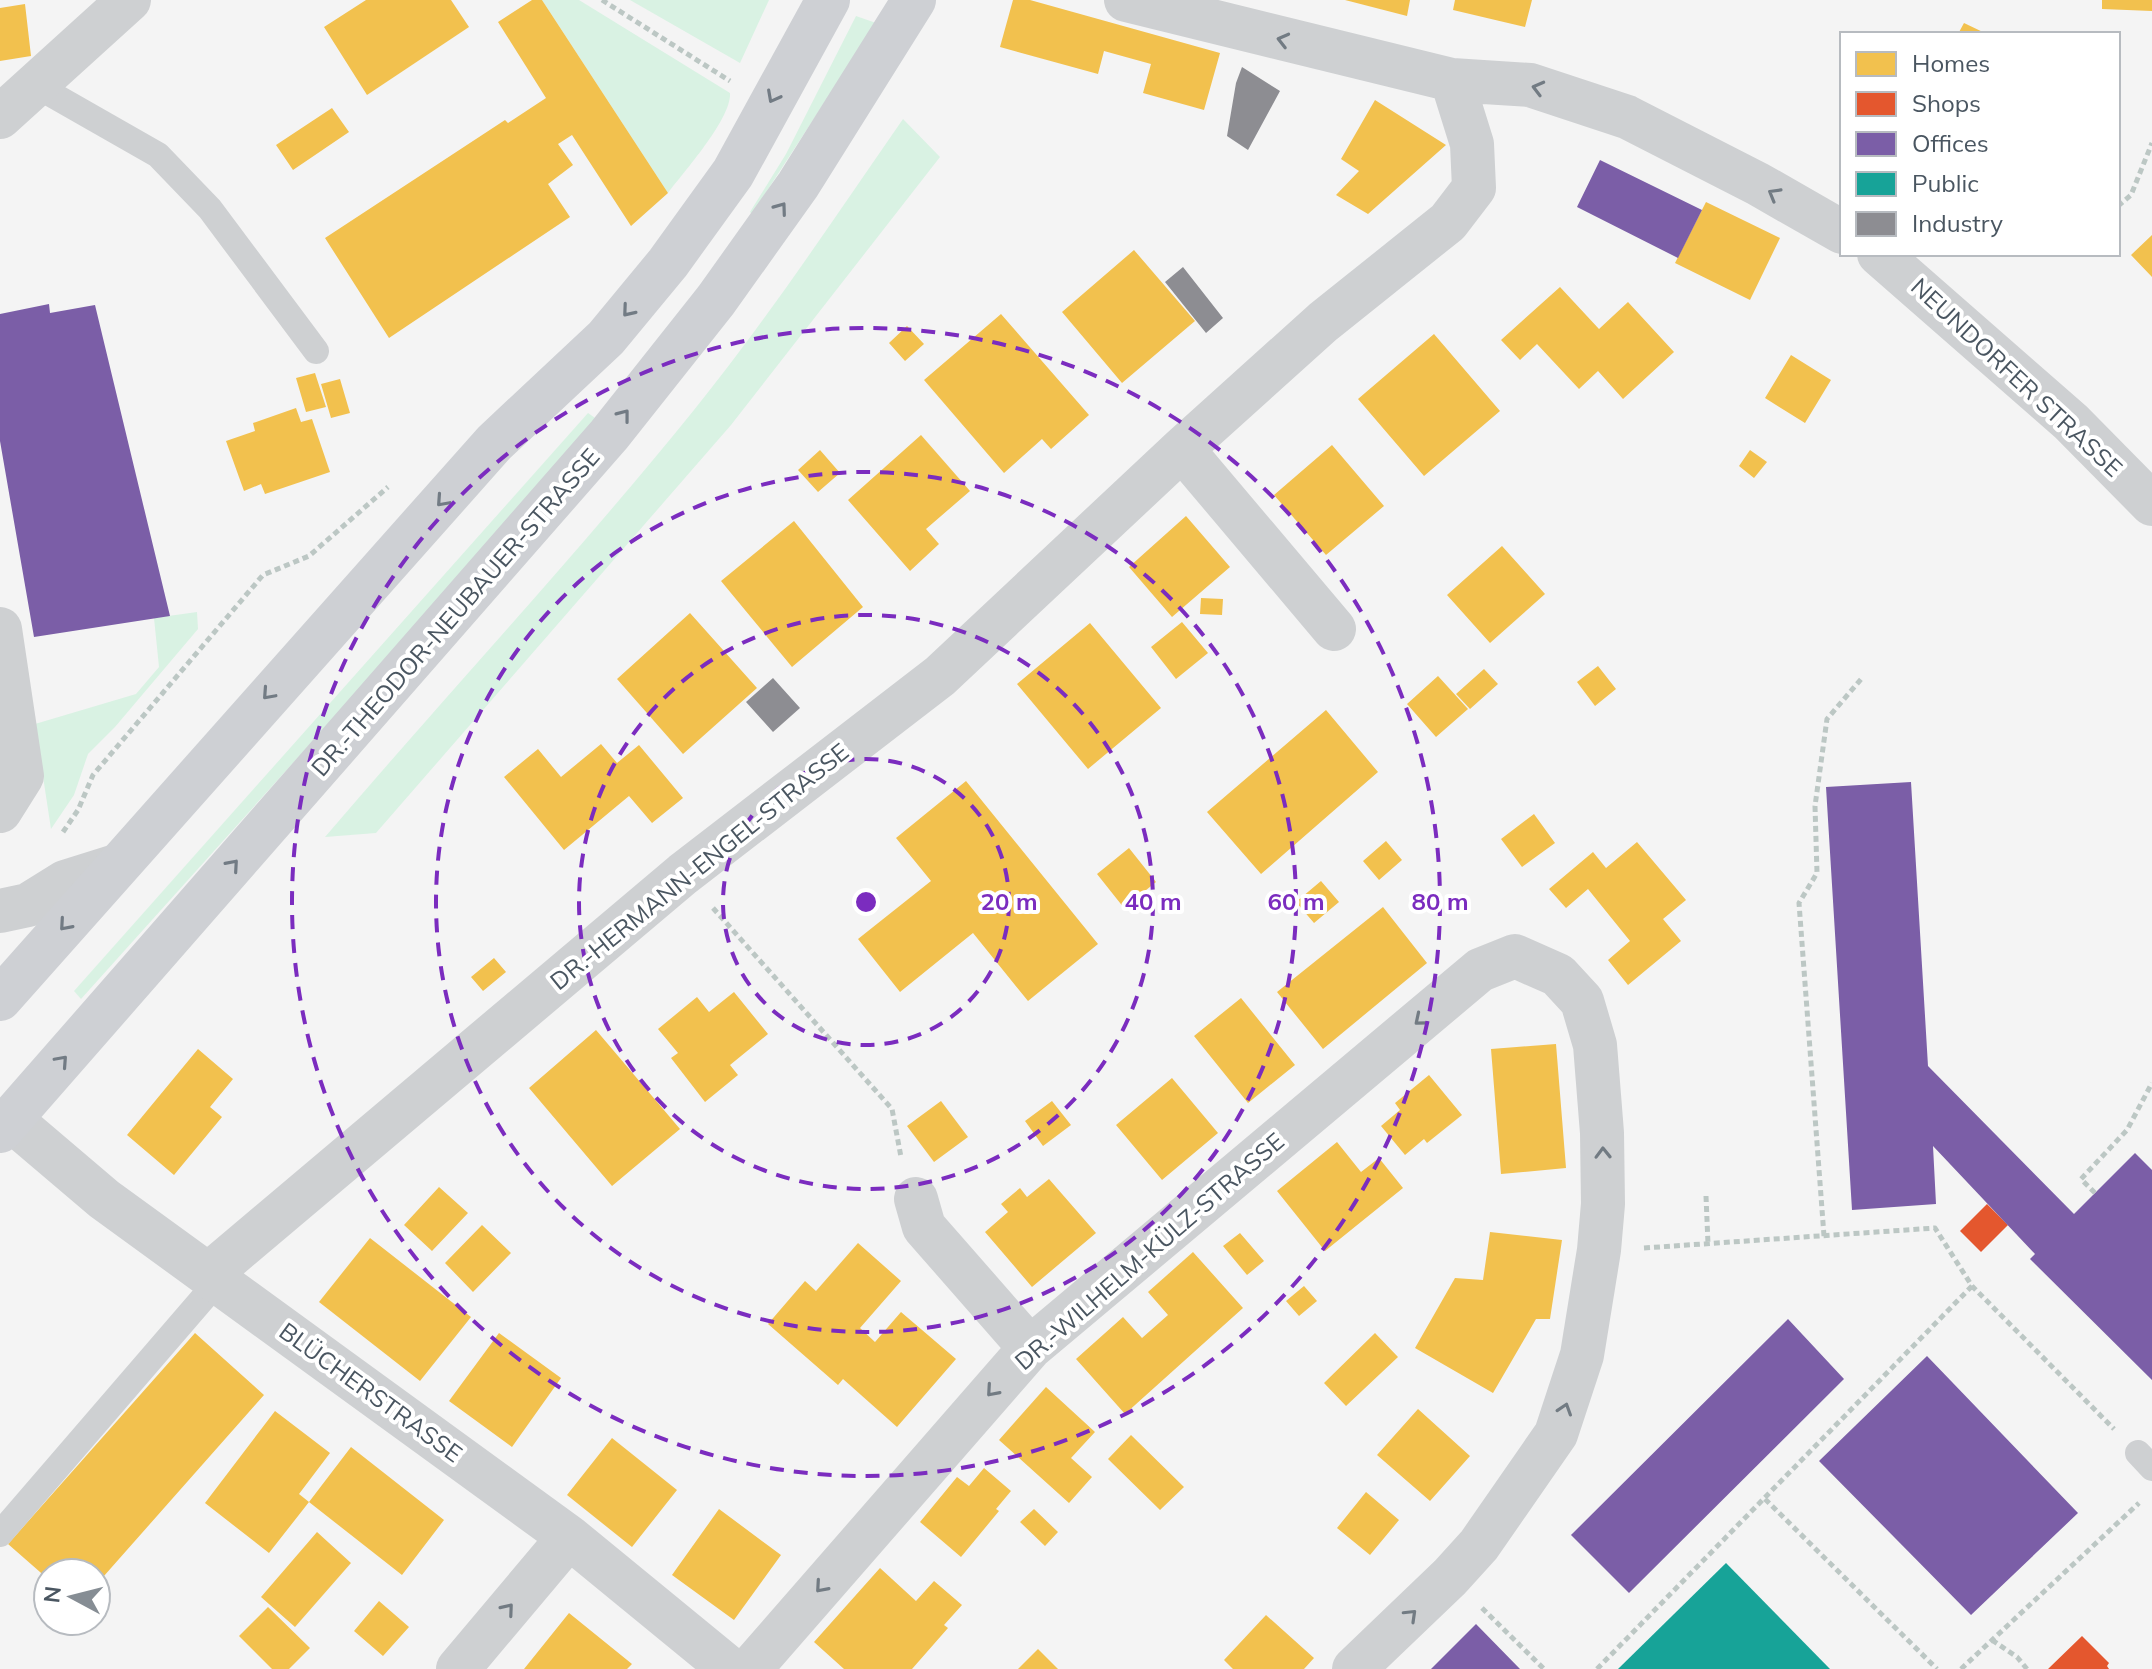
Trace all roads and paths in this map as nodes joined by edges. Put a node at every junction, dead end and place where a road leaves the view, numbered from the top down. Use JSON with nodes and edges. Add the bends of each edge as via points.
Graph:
{"nodes":[{"id":1,"x":129,"y":0,"type":"edge"},
{"id":2,"x":602,"y":0,"type":"edge"},
{"id":3,"x":914,"y":0,"type":"edge"},
{"id":4,"x":1126,"y":0,"type":"edge"},
{"id":5,"x":820,"y":14,"type":"edge"},
{"id":6,"x":1452,"y":80,"type":"junction"},
{"id":7,"x":37,"y":86,"type":"junction"},
{"id":8,"x":742,"y":90,"type":"dead end"},
{"id":9,"x":0,"y":117,"type":"edge"},
{"id":10,"x":2152,"y":143,"type":"edge"},
{"id":11,"x":2120,"y":204,"type":"edge"},
{"id":12,"x":1840,"y":231,"type":"edge"},
{"id":13,"x":1881,"y":256,"type":"edge"},
{"id":14,"x":316,"y":351,"type":"dead end"},
{"id":15,"x":1182,"y":449,"type":"junction"},
{"id":16,"x":391,"y":484,"type":"dead end"},
{"id":17,"x":2152,"y":504,"type":"edge"},
{"id":18,"x":0,"y":629,"type":"edge"},
{"id":19,"x":1334,"y":629,"type":"dead end"},
{"id":20,"x":1862,"y":678,"type":"dead end"},
{"id":21,"x":0,"y":811,"type":"edge"},
{"id":22,"x":60,"y":836,"type":"dead end"},
{"id":23,"x":116,"y":866,"type":"junction"},
{"id":24,"x":683,"y":874,"type":"junction"},
{"id":25,"x":0,"y":911,"type":"edge"},
{"id":26,"x":0,"y":999,"type":"edge"},
{"id":27,"x":2152,"y":1083,"type":"edge"},
{"id":28,"x":5,"y":1125,"type":"edge"},
{"id":29,"x":909,"y":1181,"type":"joint"},
{"id":30,"x":2095,"y":1193,"type":"dead end"},
{"id":31,"x":1706,"y":1196,"type":"dead end"},
{"id":32,"x":1824,"y":1236,"type":"junction"},
{"id":33,"x":1708,"y":1244,"type":"junction"},
{"id":34,"x":1599,"y":1250,"type":"junction"},
{"id":35,"x":213,"y":1277,"type":"junction"},
{"id":36,"x":1972,"y":1286,"type":"junction"},
{"id":37,"x":1030,"y":1348,"type":"junction"},
{"id":38,"x":2145,"y":1460,"type":"edge"},
{"id":39,"x":1765,"y":1499,"type":"junction"},
{"id":40,"x":2141,"y":1502,"type":"dead end"},
{"id":41,"x":0,"y":1534,"type":"edge"},
{"id":42,"x":569,"y":1537,"type":"junction"},
{"id":43,"x":1491,"y":1617,"type":"dead end"},
{"id":44,"x":1992,"y":1640,"type":"junction"},
{"id":45,"x":458,"y":1669,"type":"edge"},
{"id":46,"x":730,"y":1669,"type":"edge"},
{"id":47,"x":750,"y":1669,"type":"edge"},
{"id":48,"x":1354,"y":1669,"type":"edge"},
{"id":49,"x":1544,"y":1669,"type":"edge"},
{"id":50,"x":1597,"y":1669,"type":"edge"},
{"id":51,"x":1937,"y":1669,"type":"edge"},
{"id":52,"x":1961,"y":1669,"type":"edge"},
{"id":53,"x":2027,"y":1669,"type":"edge"}],
"edges":[{"from":1,"to":7,"type":"street"},
{"from":2,"to":8,"type":"path"},
{"from":28,"to":3,"type":"main road","name":"DR.-THEODOR-NEUBAUER-STRASSE","one_way":true,"via":[[609,435],[780,211]]},
{"from":6,"to":4,"type":"street","one_way":true},
{"from":5,"to":23,"type":"main road","one_way":true,"via":[[733,173],[668,263],[606,338],[494,443]]},
{"from":12,"to":6,"type":"street","one_way":true,"via":[[1627,117],[1530,85]]},
{"from":6,"to":15,"type":"street","name":"DR.-HERMANN-ENGEL-STRASSE","via":[[1472,144],[1474,188],[1448,222],[1323,322]]},
{"from":7,"to":9,"type":"street"},
{"from":7,"to":14,"type":"lane","via":[[158,155],[210,209]]},
{"from":10,"to":11,"type":"path","via":[[2131,195]]},
{"from":13,"to":17,"type":"street","name":"NEUNDORFER STRASSE","via":[[2071,422]]},
{"from":15,"to":19,"type":"street"},
{"from":15,"to":24,"type":"street","name":"DR.-HERMANN-ENGEL-STRASSE","via":[[940,676]]},
{"from":16,"to":22,"type":"path","via":[[309,556],[263,575],[93,775]]},
{"from":18,"to":21,"type":"street","via":[[22,776]]},
{"from":20,"to":32,"type":"path","via":[[1827,719],[1815,806],[1817,873],[1799,903]]},
{"from":23,"to":25,"type":"street","via":[[65,882],[28,905]]},
{"from":23,"to":26,"type":"main road","one_way":true},
{"from":24,"to":29,"type":"path","via":[[892,1109]]},
{"from":24,"to":35,"type":"street","name":"DR.-HERMANN-ENGEL-STRASSE"},
{"from":27,"to":30,"type":"path","via":[[2127,1130],[2081,1179]]},
{"from":28,"to":35,"type":"street","name":"BLÜCHERSTRASSE"},
{"from":29,"to":37,"type":"street","via":[[924,1227]]},
{"from":31,"to":33,"type":"path"},
{"from":32,"to":33,"type":"path"},
{"from":32,"to":36,"type":"path","via":[[1935,1228]]},
{"from":33,"to":34,"type":"path"},
{"from":34,"to":37,"type":"street","name":"DR.-WILHELM-KÜLZ-STRASSE","one_way":true,"via":[[1602,1133],[1595,1045],[1582,1001],[1558,975],[1515,956],[1480,970]]},
{"from":48,"to":34,"type":"street","one_way":true,"via":[[1479,1545],[1556,1434],[1582,1355]]},
{"from":35,"to":41,"type":"lane"},
{"from":35,"to":42,"type":"street","name":"BLÜCHERSTRASSE"},
{"from":36,"to":38,"type":"path"},
{"from":36,"to":39,"type":"path"},
{"from":37,"to":47,"type":"street","name":"DR.-WILHELM-KÜLZ-STRASSE","one_way":true},
{"from":39,"to":50,"type":"path"},
{"from":39,"to":51,"type":"path"},
{"from":40,"to":44,"type":"path"},
{"from":45,"to":42,"type":"street","one_way":true},
{"from":42,"to":46,"type":"street","name":"BLÜCHERSTRASSE"},
{"from":43,"to":49,"type":"path"},
{"from":44,"to":52,"type":"path"},
{"from":44,"to":53,"type":"path"}]}
